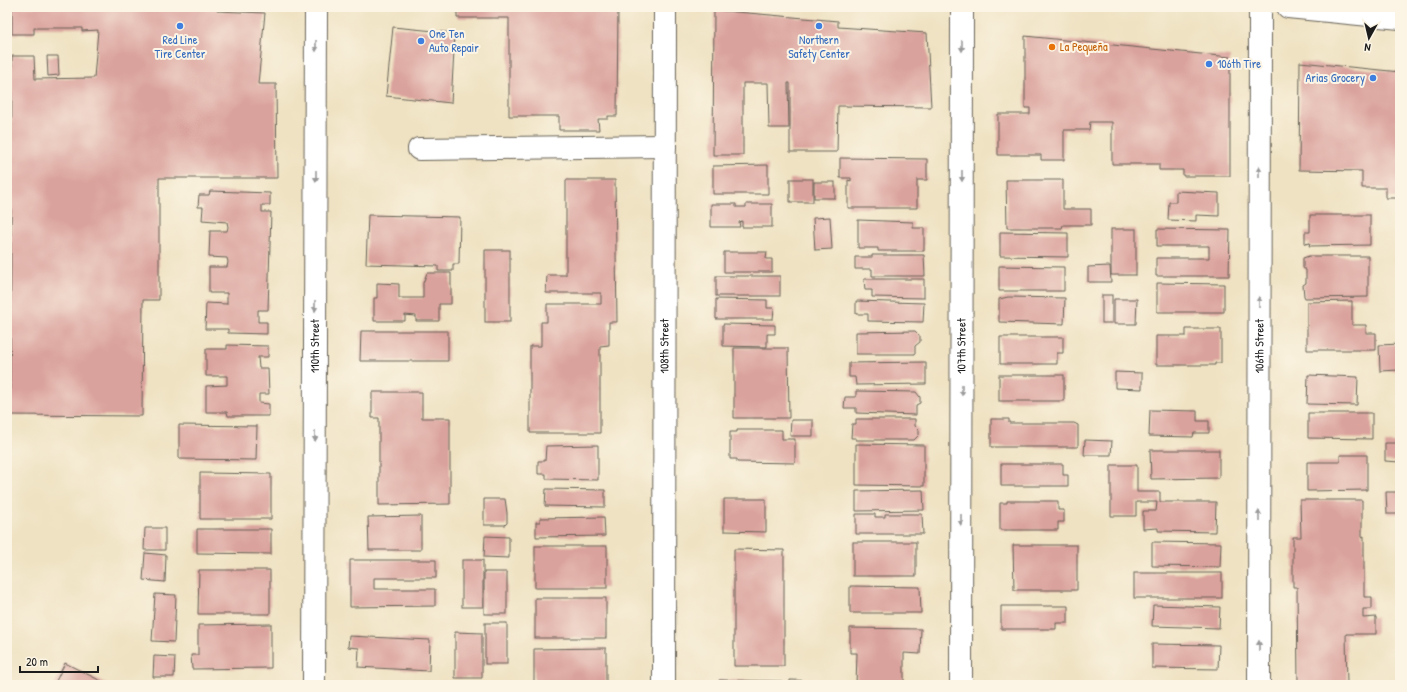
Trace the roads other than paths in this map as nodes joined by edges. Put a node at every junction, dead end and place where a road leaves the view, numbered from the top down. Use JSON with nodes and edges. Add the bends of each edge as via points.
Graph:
{"nodes":[{"id":1,"x":316,"y":7,"type":"edge"},
{"id":2,"x":665,"y":7,"type":"edge"},
{"id":3,"x":962,"y":7,"type":"edge"},
{"id":4,"x":1260,"y":7,"type":"edge"},
{"id":5,"x":1288,"y":7,"type":"edge"},
{"id":6,"x":1400,"y":18,"type":"edge"},
{"id":7,"x":665,"y":146,"type":"junction"},
{"id":8,"x":419,"y":149,"type":"dead end"},
{"id":9,"x":314,"y":685,"type":"edge"},
{"id":10,"x":664,"y":685,"type":"edge"},
{"id":11,"x":961,"y":685,"type":"edge"},
{"id":12,"x":1259,"y":685,"type":"edge"}],
"edges":[{"from":1,"to":9,"type":"street","name":"110th Street","one_way":true},
{"from":2,"to":7,"type":"street","name":"108th Street"},
{"from":3,"to":11,"type":"street","name":"107th Street","one_way":true},
{"from":12,"to":4,"type":"street","name":"106th Street","one_way":true},
{"from":5,"to":6,"type":"street"},
{"from":7,"to":8,"type":"street"},
{"from":7,"to":10,"type":"street","name":"108th Street"}]}
